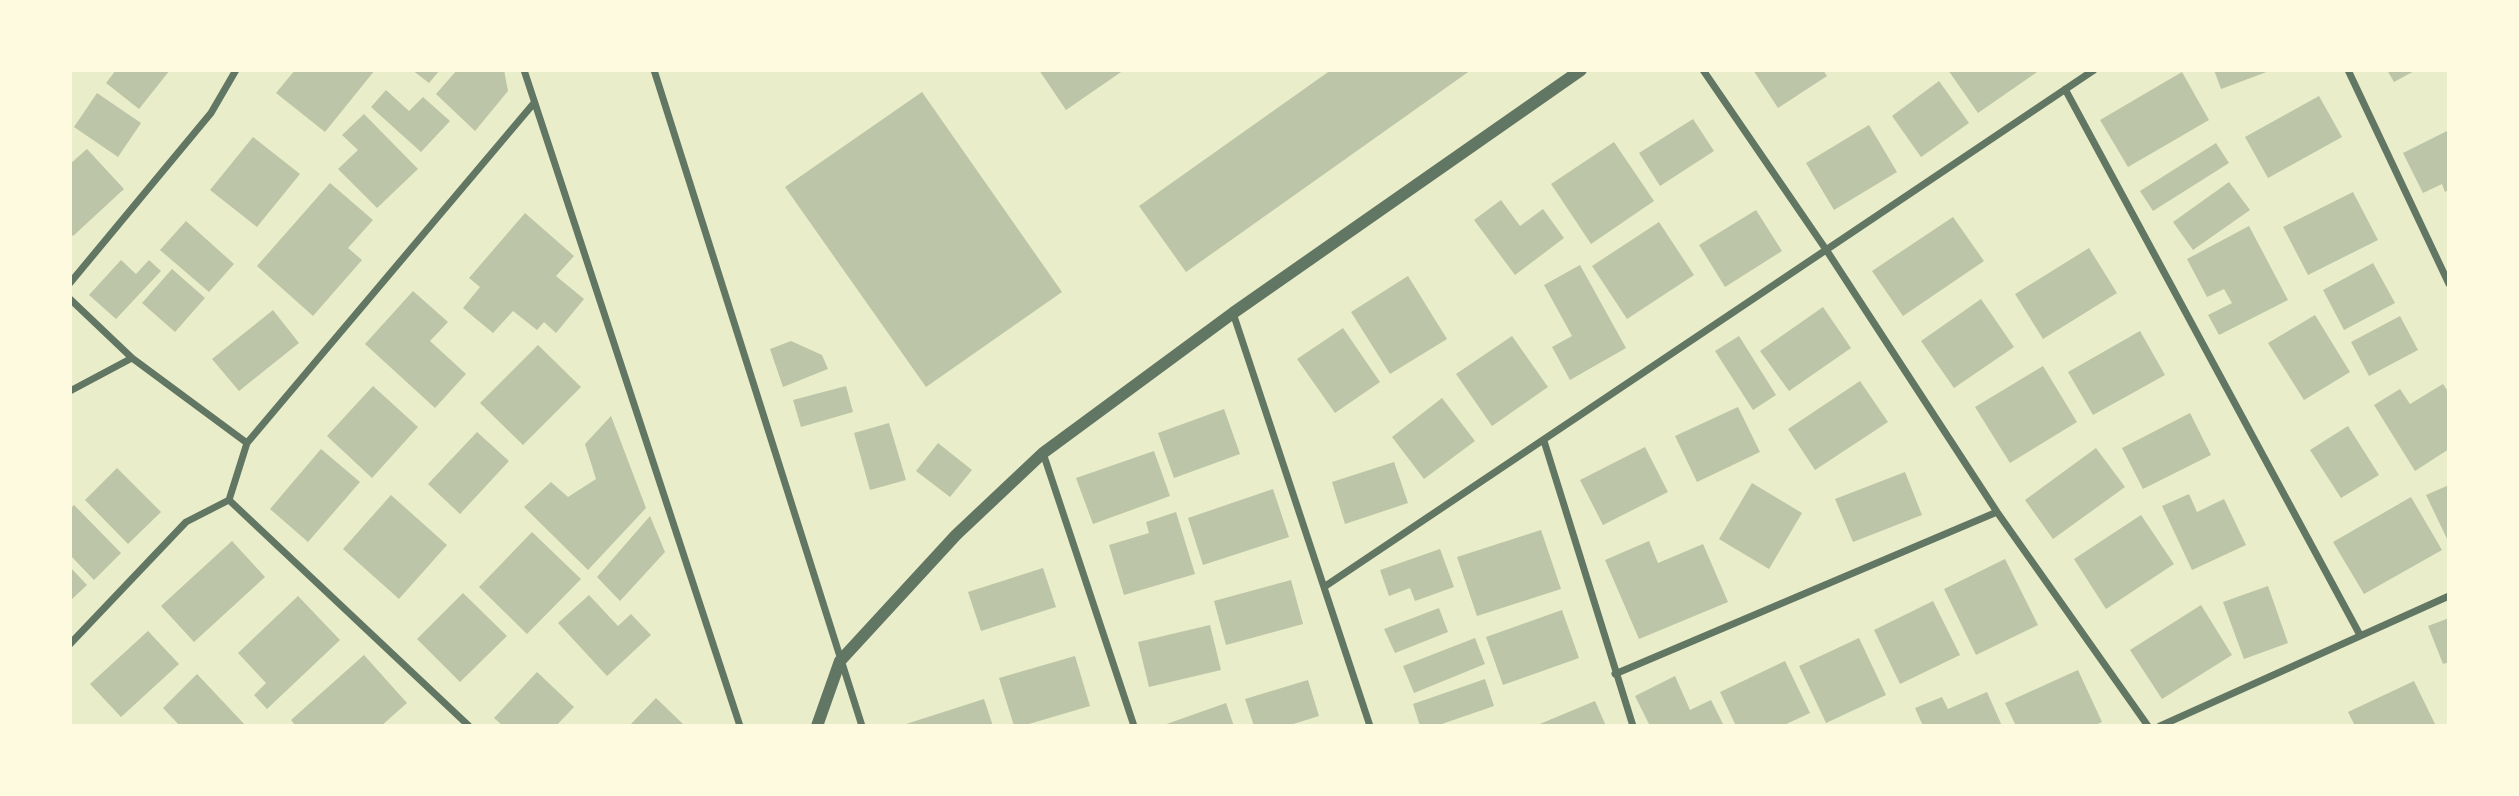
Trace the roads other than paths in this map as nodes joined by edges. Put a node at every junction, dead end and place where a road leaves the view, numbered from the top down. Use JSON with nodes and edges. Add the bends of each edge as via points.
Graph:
{"nodes":[{"id":1,"x":236,"y":70,"type":"edge"},
{"id":2,"x":524,"y":70,"type":"edge"},
{"id":3,"x":654,"y":70,"type":"edge"},
{"id":4,"x":1581,"y":70,"type":"edge"},
{"id":5,"x":1703,"y":70,"type":"edge"},
{"id":6,"x":2094,"y":70,"type":"edge"},
{"id":7,"x":2348,"y":70,"type":"edge"},
{"id":8,"x":2065,"y":89,"type":"junction"},
{"id":9,"x":534,"y":103,"type":"junction"},
{"id":10,"x":1827,"y":251,"type":"junction"},
{"id":11,"x":70,"y":283,"type":"edge"},
{"id":12,"x":2449,"y":284,"type":"edge"},
{"id":13,"x":70,"y":299,"type":"edge"},
{"id":14,"x":1233,"y":313,"type":"junction"},
{"id":15,"x":132,"y":358,"type":"junction"},
{"id":16,"x":70,"y":391,"type":"edge"},
{"id":17,"x":1544,"y":441,"type":"junction"},
{"id":18,"x":247,"y":443,"type":"junction"},
{"id":19,"x":1043,"y":453,"type":"junction"},
{"id":20,"x":229,"y":500,"type":"junction"},
{"id":21,"x":1997,"y":512,"type":"junction"},
{"id":22,"x":1324,"y":587,"type":"junction"},
{"id":23,"x":2449,"y":596,"type":"edge"},
{"id":24,"x":2360,"y":635,"type":"junction"},
{"id":25,"x":70,"y":644,"type":"edge"},
{"id":26,"x":840,"y":661,"type":"junction"},
{"id":27,"x":1615,"y":674,"type":"junction"},
{"id":28,"x":469,"y":726,"type":"edge"},
{"id":29,"x":740,"y":726,"type":"edge"},
{"id":30,"x":817,"y":726,"type":"edge"},
{"id":31,"x":862,"y":726,"type":"edge"},
{"id":32,"x":1134,"y":726,"type":"edge"},
{"id":33,"x":1370,"y":726,"type":"edge"},
{"id":34,"x":1633,"y":726,"type":"edge"},
{"id":35,"x":2148,"y":726,"type":"edge"},
{"id":36,"x":2160,"y":726,"type":"edge"}],
"edges":[{"from":1,"to":11,"type":"street","via":[[211,113]]},
{"from":2,"to":9,"type":"street"},
{"from":3,"to":26,"type":"street"},
{"from":4,"to":14,"type":"street"},
{"from":5,"to":10,"type":"street"},
{"from":6,"to":8,"type":"street"},
{"from":7,"to":12,"type":"street"},
{"from":8,"to":10,"type":"street"},
{"from":8,"to":24,"type":"street"},
{"from":9,"to":18,"type":"street"},
{"from":9,"to":29,"type":"street"},
{"from":10,"to":17,"type":"street"},
{"from":10,"to":21,"type":"street"},
{"from":13,"to":15,"type":"street"},
{"from":14,"to":19,"type":"street"},
{"from":14,"to":22,"type":"street"},
{"from":15,"to":16,"type":"street"},
{"from":15,"to":18,"type":"street"},
{"from":17,"to":22,"type":"street"},
{"from":17,"to":27,"type":"street"},
{"from":18,"to":20,"type":"street"},
{"from":19,"to":26,"type":"street","via":[[956,535]]},
{"from":19,"to":32,"type":"street"},
{"from":20,"to":25,"type":"street","via":[[186,522]]},
{"from":20,"to":28,"type":"street"},
{"from":21,"to":27,"type":"street"},
{"from":21,"to":35,"type":"street"},
{"from":22,"to":33,"type":"street"},
{"from":23,"to":24,"type":"street"},
{"from":24,"to":36,"type":"street"},
{"from":26,"to":30,"type":"street"},
{"from":26,"to":31,"type":"street"},
{"from":27,"to":34,"type":"street"}]}
